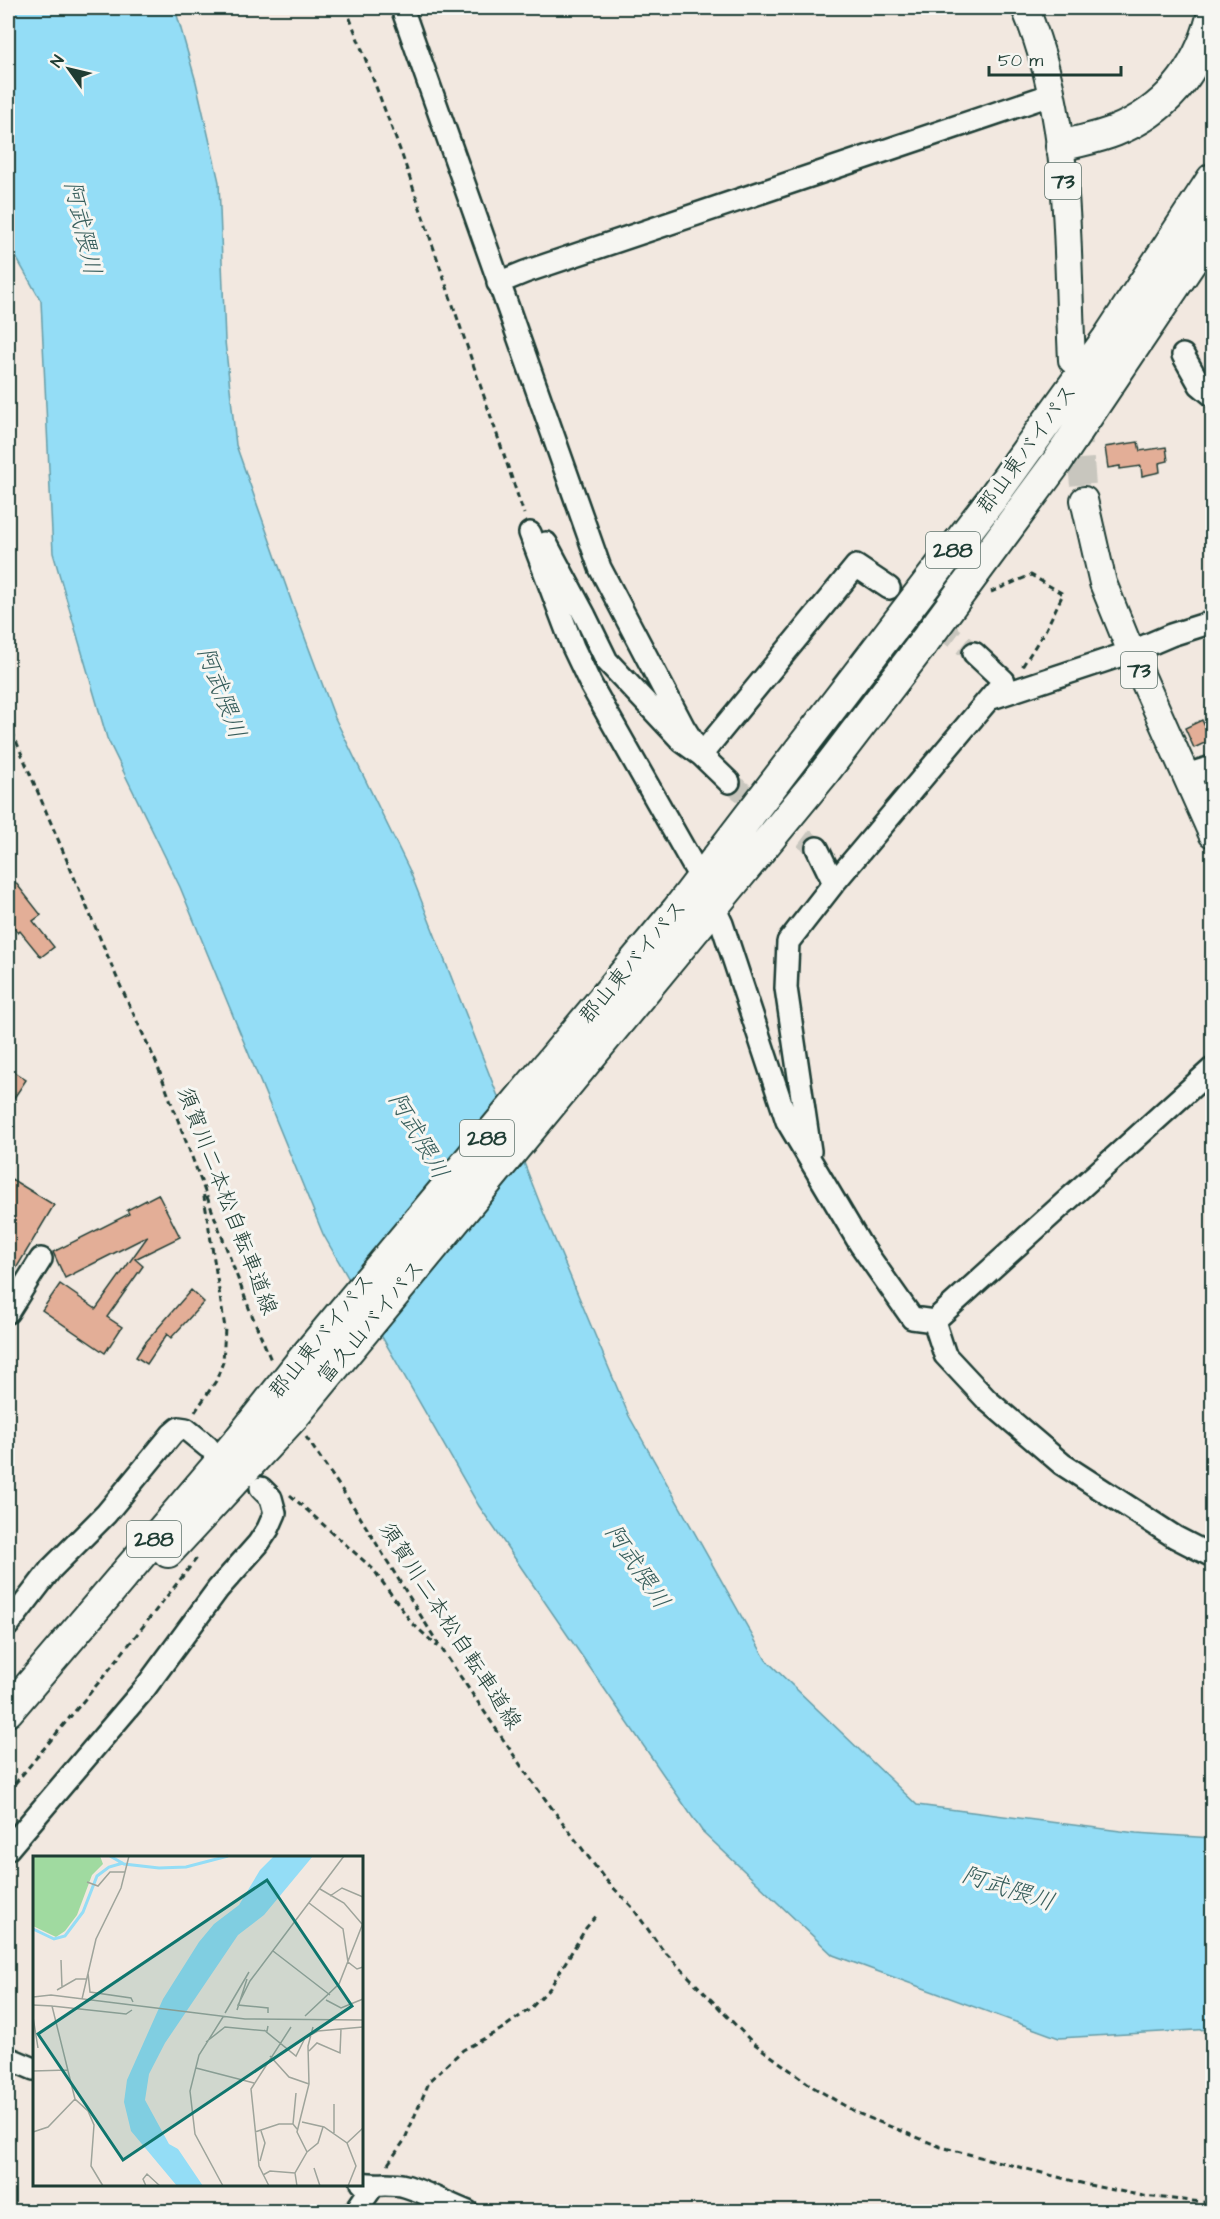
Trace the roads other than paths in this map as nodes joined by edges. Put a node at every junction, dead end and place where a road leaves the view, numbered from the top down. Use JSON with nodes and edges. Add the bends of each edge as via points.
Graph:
{"nodes":[{"id":1,"x":402,"y":8,"type":"edge"},
{"id":2,"x":1025,"y":8,"type":"edge"},
{"id":3,"x":1212,"y":17,"type":"edge"},
{"id":4,"x":1053,"y":94,"type":"junction"},
{"id":5,"x":1061,"y":146,"type":"junction"},
{"id":6,"x":1212,"y":178,"type":"edge"},
{"id":7,"x":1212,"y":231,"type":"edge"},
{"id":8,"x":498,"y":283,"type":"junction"},
{"id":9,"x":1183,"y":355,"type":"dead end"},
{"id":10,"x":1072,"y":360,"type":"dead end"},
{"id":11,"x":1212,"y":394,"type":"edge"},
{"id":12,"x":1084,"y":500,"type":"tunnel mouth"},
{"id":13,"x":888,"y":588,"type":"tunnel mouth"},
{"id":14,"x":1212,"y":622,"type":"edge"},
{"id":15,"x":1131,"y":652,"type":"junction"},
{"id":16,"x":974,"y":653,"type":"tunnel mouth"},
{"id":17,"x":985,"y":700,"type":"junction"},
{"id":18,"x":701,"y":755,"type":"junction"},
{"id":19,"x":1212,"y":767,"type":"edge"},
{"id":20,"x":1186,"y":775,"type":"junction"},
{"id":21,"x":729,"y":782,"type":"tunnel mouth"},
{"id":22,"x":1212,"y":834,"type":"edge"},
{"id":23,"x":817,"y":848,"type":"tunnel mouth"},
{"id":24,"x":701,"y":879,"type":"junction"},
{"id":25,"x":834,"y":883,"type":"junction"},
{"id":26,"x":714,"y":907,"type":"junction"},
{"id":27,"x":1212,"y":1069,"type":"edge"},
{"id":28,"x":813,"y":1165,"type":"junction"},
{"id":29,"x":41,"y":1259,"type":"dead end"},
{"id":30,"x":8,"y":1312,"type":"edge"},
{"id":31,"x":934,"y":1321,"type":"junction"},
{"id":32,"x":208,"y":1447,"type":"dead end"},
{"id":33,"x":261,"y":1488,"type":"dead end"},
{"id":34,"x":1212,"y":1556,"type":"edge"},
{"id":35,"x":8,"y":1624,"type":"edge"},
{"id":36,"x":8,"y":1711,"type":"edge"},
{"id":37,"x":8,"y":1718,"type":"edge"},
{"id":38,"x":8,"y":1849,"type":"edge"},
{"id":39,"x":8,"y":2058,"type":"edge"},
{"id":40,"x":33,"y":2069,"type":"edge"},
{"id":41,"x":367,"y":2184,"type":"edge"},
{"id":42,"x":355,"y":2211,"type":"edge"},
{"id":43,"x":468,"y":2211,"type":"edge"}],
"edges":[{"from":1,"to":8,"type":"street"},
{"from":2,"to":4,"type":"main road","number":"73"},
{"from":3,"to":5,"type":"highway","via":[[1199,56],[1184,81],[1168,96],[1114,131]]},
{"from":4,"to":5,"type":"main road","number":"73"},
{"from":4,"to":8,"type":"street"},
{"from":5,"to":10,"type":"main road","number":"73"},
{"from":6,"to":24,"type":"highway","name":"郡山東バイパス","number":"288","via":[[1107,339],[991,500]]},
{"from":7,"to":26,"type":"highway","name":"郡山東バイパス","number":"288","via":[[1056,463],[823,774]]},
{"from":8,"to":18,"type":"street","via":[[600,568]]},
{"from":9,"to":11,"type":"street","via":[[1200,385]]},
{"from":12,"to":15,"type":"main road","number":"73","via":[[1103,583]]},
{"from":13,"to":18,"type":"street","via":[[856,566]]},
{"from":14,"to":15,"type":"street"},
{"from":15,"to":17,"type":"street"},
{"from":15,"to":20,"type":"main road","number":"73"},
{"from":16,"to":17,"type":"street","via":[[1004,681]]},
{"from":17,"to":25,"type":"street"},
{"from":18,"to":21,"type":"street"},
{"from":18,"to":24,"type":"street","via":[[683,742],[607,661],[544,539],[530,533],[591,685]]},
{"from":19,"to":20,"type":"street"},
{"from":20,"to":22,"type":"main road","number":"73"},
{"from":23,"to":25,"type":"street"},
{"from":24,"to":36,"type":"highway","name":"郡山東バイパス","number":"288","via":[[285,1363],[238,1441]]},
{"from":25,"to":28,"type":"street","via":[[788,942],[786,988]]},
{"from":26,"to":28,"type":"street","via":[[787,1121]]},
{"from":26,"to":37,"type":"highway","name":"富久山バイパス","number":"288","via":[[304,1404]]},
{"from":27,"to":31,"type":"street"},
{"from":28,"to":31,"type":"street","via":[[860,1244],[912,1318]]},
{"from":29,"to":30,"type":"street"},
{"from":31,"to":34,"type":"street","via":[[945,1355],[987,1400],[1062,1464],[1175,1537]]},
{"from":32,"to":35,"type":"street","via":[[186,1429],[172,1434],[106,1514],[51,1569]]},
{"from":33,"to":38,"type":"street","via":[[271,1498],[275,1513],[258,1544],[218,1589],[145,1688]]},
{"from":39,"to":40,"type":"street"},
{"from":41,"to":42,"type":"street"},
{"from":41,"to":43,"type":"street","via":[[407,2187]]}]}
